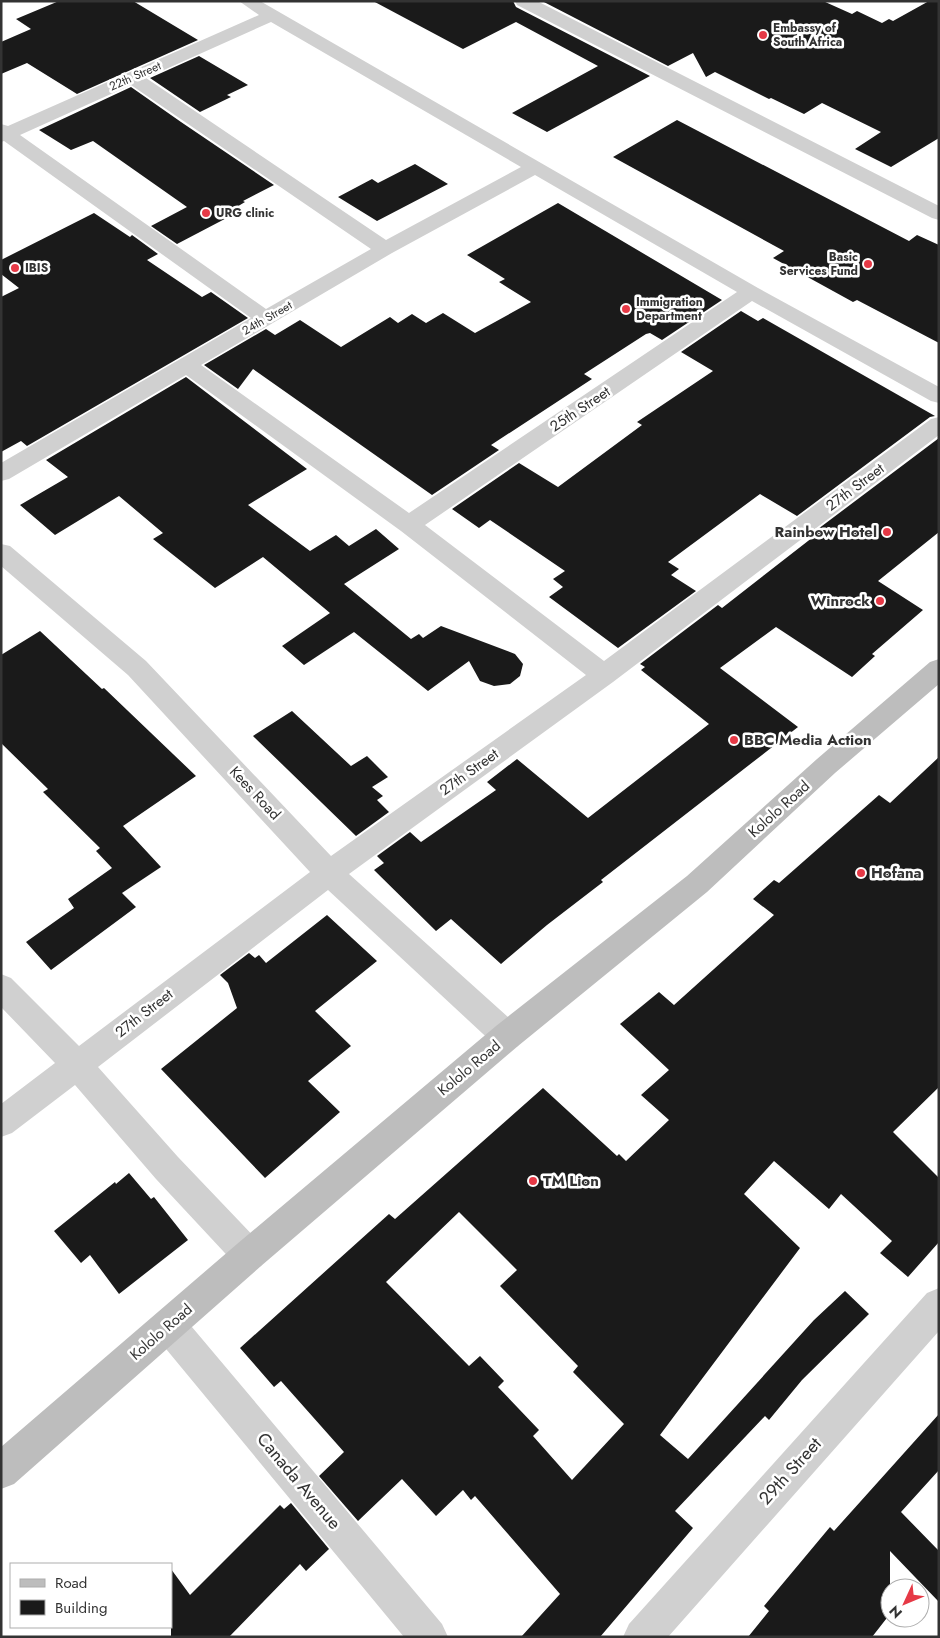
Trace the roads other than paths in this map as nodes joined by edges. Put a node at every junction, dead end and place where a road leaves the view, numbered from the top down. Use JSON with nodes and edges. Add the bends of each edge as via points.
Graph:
{"nodes":[{"id":1,"x":247,"y":1,"type":"edge"},
{"id":2,"x":523,"y":1,"type":"edge"},
{"id":3,"x":270,"y":16,"type":"junction"},
{"id":4,"x":132,"y":77,"type":"junction"},
{"id":5,"x":3,"y":133,"type":"edge"},
{"id":6,"x":535,"y":167,"type":"junction"},
{"id":7,"x":939,"y":214,"type":"edge"},
{"id":8,"x":385,"y":249,"type":"junction"},
{"id":9,"x":751,"y":292,"type":"junction"},
{"id":10,"x":266,"y":319,"type":"junction"},
{"id":11,"x":185,"y":364,"type":"junction"},
{"id":12,"x":939,"y":396,"type":"edge"},
{"id":13,"x":939,"y":424,"type":"edge"},
{"id":14,"x":1,"y":473,"type":"edge"},
{"id":15,"x":409,"y":525,"type":"junction"},
{"id":16,"x":1,"y":552,"type":"edge"},
{"id":17,"x":939,"y":669,"type":"edge"},
{"id":18,"x":604,"y":675,"type":"junction"},
{"id":19,"x":329,"y":872,"type":"junction"},
{"id":20,"x":1,"y":987,"type":"edge"},
{"id":21,"x":507,"y":1036,"type":"junction"},
{"id":22,"x":77,"y":1065,"type":"junction"},
{"id":23,"x":1,"y":1123,"type":"edge"},
{"id":24,"x":249,"y":1255,"type":"junction"},
{"id":25,"x":939,"y":1305,"type":"edge"},
{"id":26,"x":168,"y":1326,"type":"junction"},
{"id":27,"x":1,"y":1471,"type":"edge"},
{"id":28,"x":429,"y":1637,"type":"edge"},
{"id":29,"x":642,"y":1637,"type":"edge"}],
"edges":[{"from":1,"to":3,"type":"street"},
{"from":2,"to":7,"type":"street"},
{"from":3,"to":4,"type":"street","name":"22th Street"},
{"from":3,"to":6,"type":"street"},
{"from":4,"to":5,"type":"street","name":"22th Street"},
{"from":4,"to":8,"type":"street"},
{"from":5,"to":10,"type":"street"},
{"from":6,"to":8,"type":"street","name":"24th Street"},
{"from":6,"to":9,"type":"street"},
{"from":8,"to":10,"type":"street","name":"24th Street"},
{"from":9,"to":12,"type":"street"},
{"from":9,"to":15,"type":"street","name":"25th Street"},
{"from":10,"to":11,"type":"street","name":"24th Street"},
{"from":11,"to":14,"type":"street","name":"24th Street"},
{"from":11,"to":15,"type":"street"},
{"from":13,"to":18,"type":"street","name":"27th Street"},
{"from":15,"to":18,"type":"street"},
{"from":16,"to":19,"type":"street","name":"Kees Road","via":[[137,668]]},
{"from":17,"to":21,"type":"street","name":"Kololo Road","via":[[826,766],[697,884]]},
{"from":18,"to":19,"type":"street","name":"27th Street"},
{"from":19,"to":21,"type":"street","name":"Kees Road"},
{"from":19,"to":22,"type":"street","name":"27th Street"},
{"from":20,"to":22,"type":"street"},
{"from":21,"to":24,"type":"street","name":"Kololo Road"},
{"from":22,"to":23,"type":"street","name":"27th Street"},
{"from":22,"to":24,"type":"street"},
{"from":24,"to":26,"type":"street","name":"Kololo Road"},
{"from":25,"to":29,"type":"street","name":"29th Street"},
{"from":26,"to":27,"type":"street","name":"Kololo Road"},
{"from":26,"to":28,"type":"street","name":"Canada Avenue"}]}
